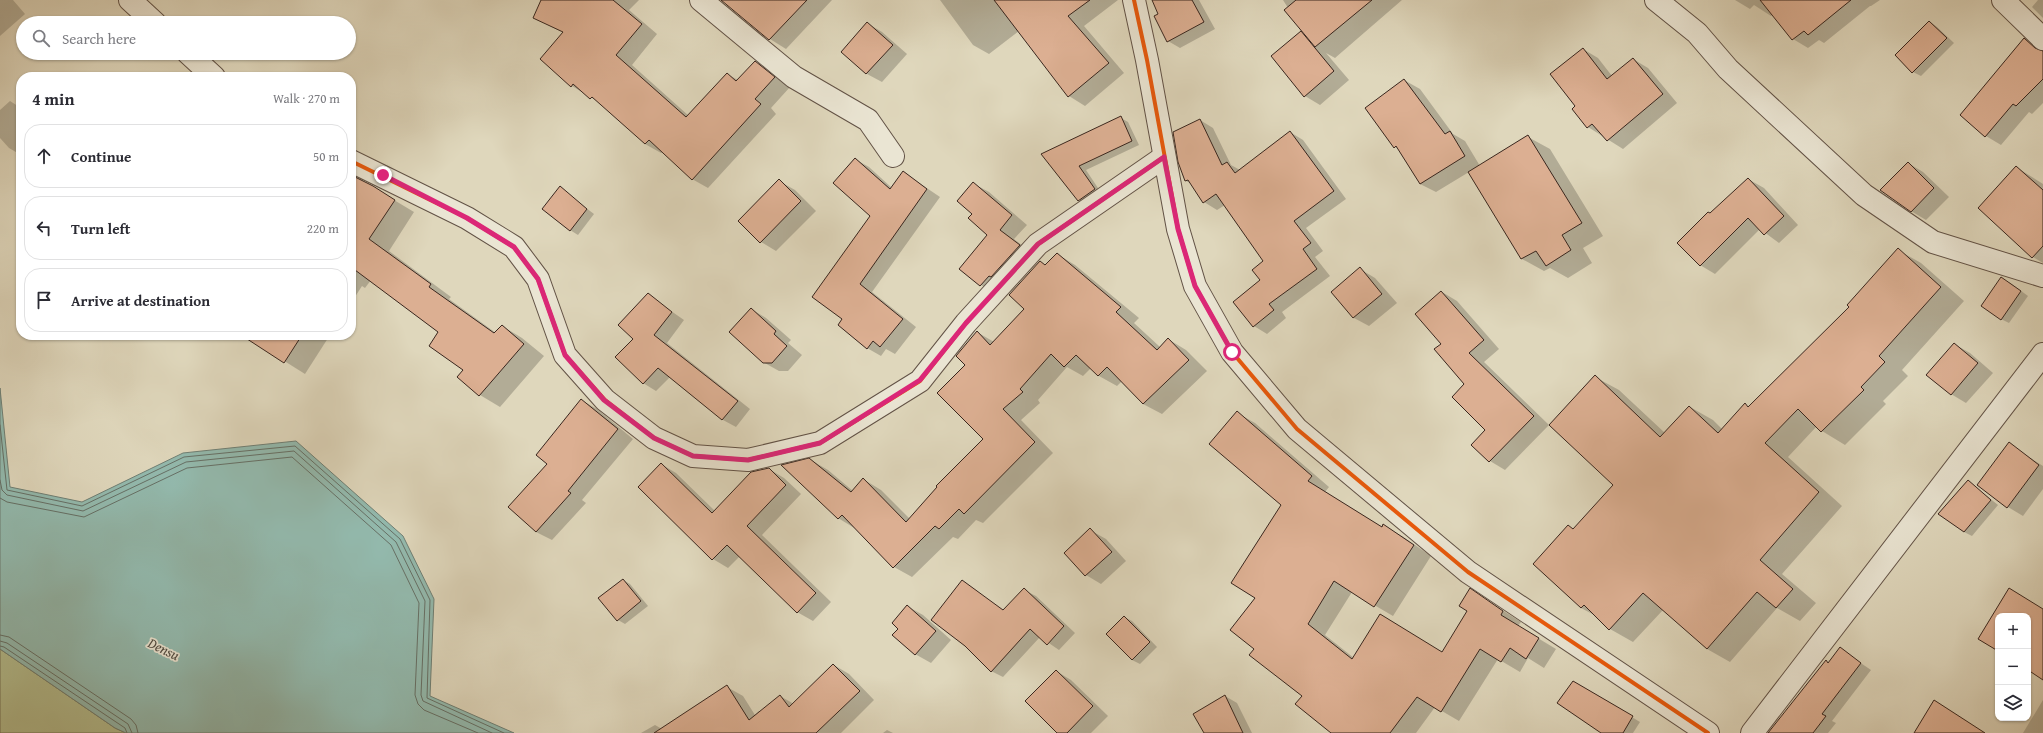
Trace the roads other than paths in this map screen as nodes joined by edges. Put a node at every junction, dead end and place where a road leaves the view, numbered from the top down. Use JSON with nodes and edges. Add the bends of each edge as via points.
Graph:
{"nodes":[{"id":1,"x":130,"y":0,"type":"edge"},
{"id":2,"x":701,"y":0,"type":"edge"},
{"id":3,"x":1134,"y":0,"type":"edge"},
{"id":4,"x":1656,"y":0,"type":"edge"},
{"id":5,"x":2003,"y":0,"type":"edge"},
{"id":6,"x":147,"y":16,"type":"edge"},
{"id":7,"x":2043,"y":39,"type":"edge"},
{"id":8,"x":196,"y":60,"type":"edge"},
{"id":9,"x":209,"y":72,"type":"edge"},
{"id":10,"x":893,"y":156,"type":"dead end"},
{"id":11,"x":1164,"y":157,"type":"junction"},
{"id":12,"x":356,"y":163,"type":"edge"},
{"id":13,"x":2043,"y":276,"type":"edge"},
{"id":14,"x":2043,"y":354,"type":"edge"},
{"id":15,"x":1708,"y":733,"type":"edge"},
{"id":16,"x":1752,"y":733,"type":"edge"}],
"edges":[{"from":1,"to":6,"type":"street"},
{"from":2,"to":10,"type":"street","via":[[794,77],[868,120]]},
{"from":3,"to":11,"type":"street"},
{"from":4,"to":13,"type":"street","via":[[1697,33],[1728,69],[1864,195],[1934,242]]},
{"from":5,"to":7,"type":"street"},
{"from":8,"to":9,"type":"street"},
{"from":11,"to":12,"type":"street","via":[[1038,244],[966,323],[920,380],[820,443],[748,460],[693,456],[654,438],[604,400],[565,355],[538,279],[514,247],[467,218]]},
{"from":11,"to":15,"type":"street","via":[[1178,229],[1195,286],[1232,352],[1297,429],[1468,572]]},
{"from":14,"to":16,"type":"street"}]}
